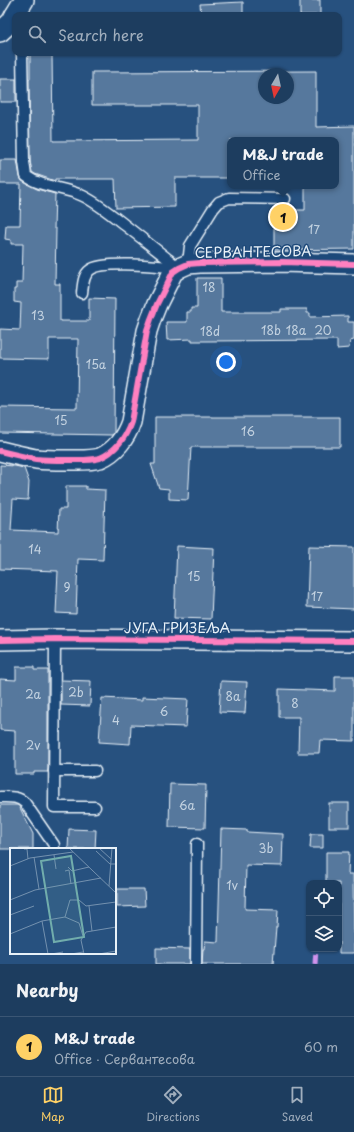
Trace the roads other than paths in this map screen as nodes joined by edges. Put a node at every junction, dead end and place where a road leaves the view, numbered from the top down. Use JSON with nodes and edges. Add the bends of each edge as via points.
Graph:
{"nodes":[{"id":1,"x":24,"y":0,"type":"edge"},
{"id":2,"x":17,"y":12,"type":"edge"},
{"id":3,"x":22,"y":56,"type":"edge"},
{"id":4,"x":285,"y":199,"type":"dead end"},
{"id":5,"x":354,"y":264,"type":"edge"},
{"id":6,"x":184,"y":266,"type":"junction"},
{"id":7,"x":82,"y":293,"type":"dead end"},
{"id":8,"x":0,"y":451,"type":"edge"},
{"id":9,"x":55,"y":639,"type":"junction"},
{"id":10,"x":0,"y":640,"type":"edge"},
{"id":11,"x":354,"y":641,"type":"edge"},
{"id":12,"x":54,"y":771,"type":"junction"},
{"id":13,"x":95,"y":771,"type":"dead end"},
{"id":14,"x":0,"y":797,"type":"edge"},
{"id":15,"x":95,"y":807,"type":"dead end"},
{"id":16,"x":197,"y":844,"type":"dead end"},
{"id":17,"x":54,"y":845,"type":"dead end"},
{"id":18,"x":196,"y":964,"type":"edge"}],
"edges":[{"from":1,"to":2,"type":"street"},
{"from":3,"to":6,"type":"lane","via":[[26,176],[40,184],[73,191],[85,197]]},
{"from":4,"to":6,"type":"lane","via":[[229,198],[219,202],[190,246]]},
{"from":5,"to":6,"type":"street","name":"СЕРВАНТЕСОВА","via":[[224,262]]},
{"from":6,"to":7,"type":"lane","via":[[102,265],[90,269],[85,276]]},
{"from":6,"to":8,"type":"street","name":"СЕРВАНТЕСОВА","via":[[173,272],[151,319],[131,422],[117,446],[100,458],[91,460],[37,459]]},
{"from":9,"to":10,"type":"street","name":"ЈУГА ГРИЗЕЉА"},
{"from":9,"to":11,"type":"street","name":"ЈУГА ГРИЗЕЉА"},
{"from":9,"to":12,"type":"lane"},
{"from":12,"to":13,"type":"lane"},
{"from":12,"to":15,"type":"lane","via":[[54,807]]},
{"from":14,"to":17,"type":"lane","via":[[21,799]]},
{"from":16,"to":18,"type":"lane"}]}
